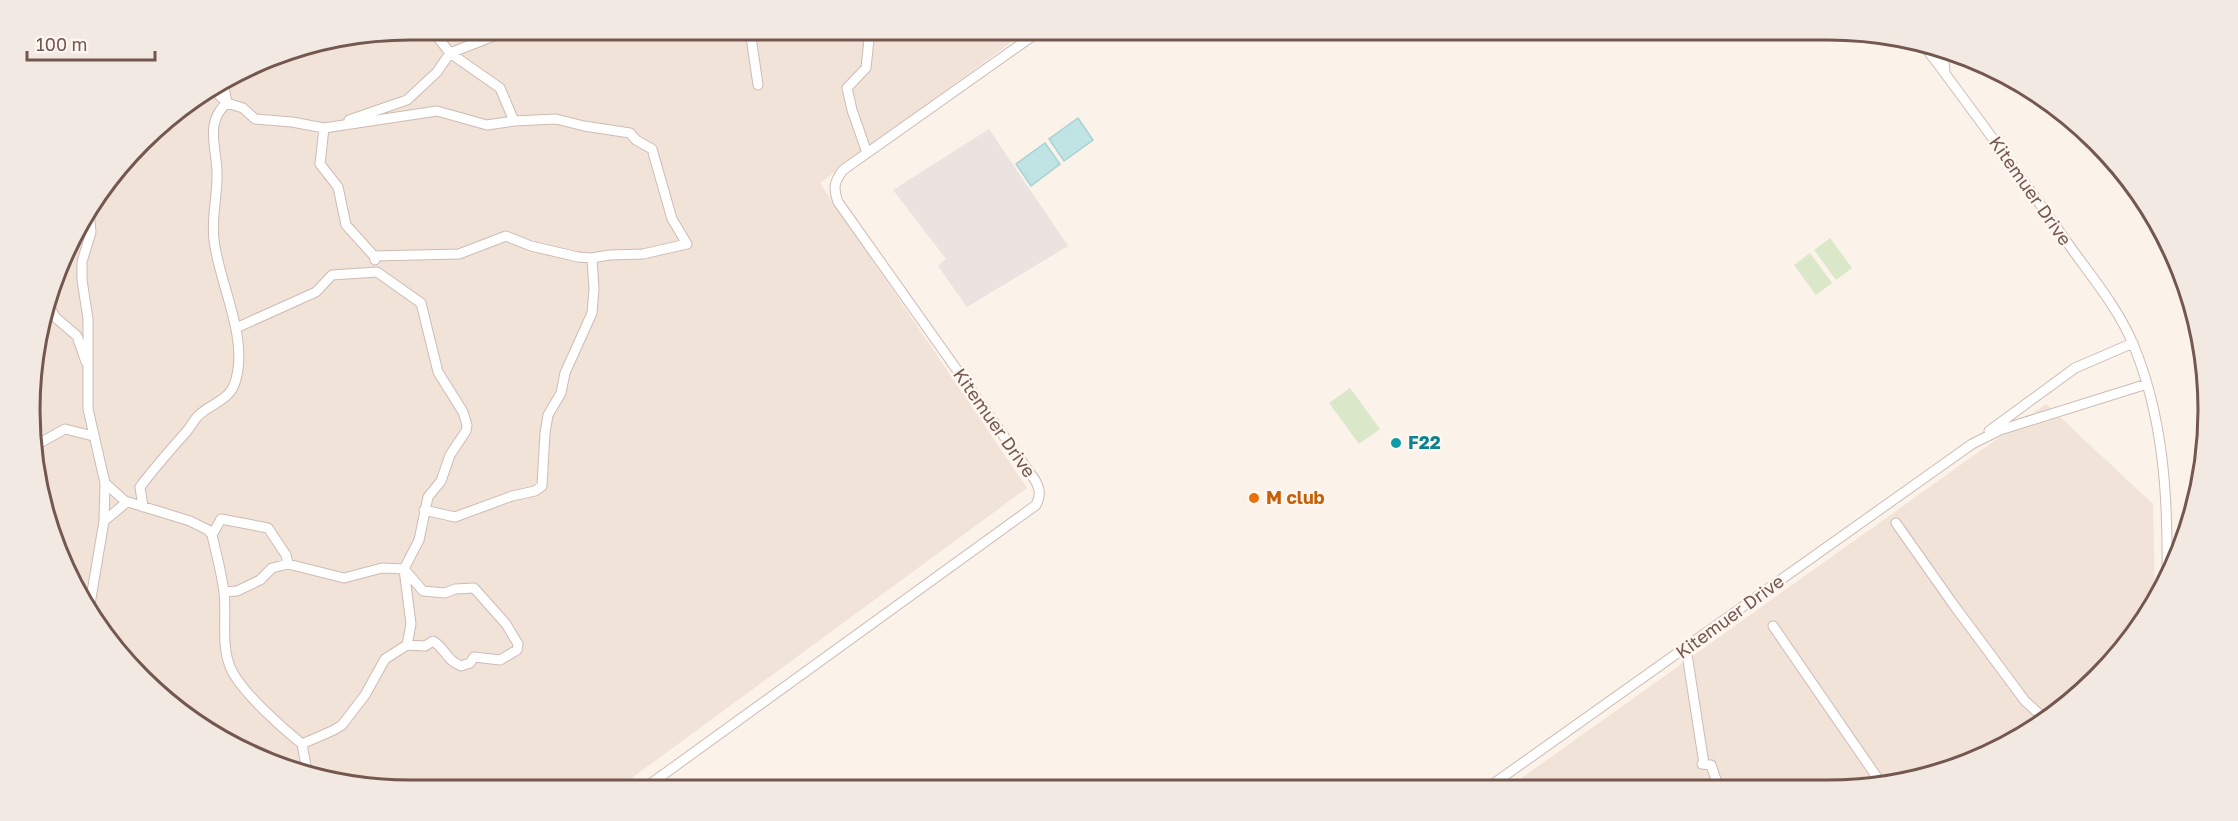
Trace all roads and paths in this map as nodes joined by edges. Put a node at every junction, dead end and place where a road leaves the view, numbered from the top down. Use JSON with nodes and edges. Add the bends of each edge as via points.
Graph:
{"nodes":[{"id":1,"x":440,"y":40,"type":"edge"},
{"id":2,"x":483,"y":40,"type":"edge"},
{"id":3,"x":751,"y":40,"type":"edge"},
{"id":4,"x":869,"y":40,"type":"edge"},
{"id":5,"x":1027,"y":40,"type":"edge"},
{"id":6,"x":450,"y":53,"type":"junction"},
{"id":7,"x":1932,"y":56,"type":"edge"},
{"id":8,"x":1944,"y":59,"type":"edge"},
{"id":9,"x":1945,"y":73,"type":"junction"},
{"id":10,"x":758,"y":85,"type":"dead end"},
{"id":11,"x":225,"y":90,"type":"edge"},
{"id":12,"x":218,"y":94,"type":"edge"},
{"id":13,"x":227,"y":103,"type":"junction"},
{"id":14,"x":514,"y":121,"type":"junction"},
{"id":15,"x":324,"y":128,"type":"junction"},
{"id":16,"x":867,"y":153,"type":"junction"},
{"id":17,"x":90,"y":225,"type":"edge"},
{"id":18,"x":374,"y":256,"type":"junction"},
{"id":19,"x":592,"y":258,"type":"junction"},
{"id":20,"x":377,"y":272,"type":"junction"},
{"id":21,"x":53,"y":314,"type":"edge"},
{"id":22,"x":236,"y":328,"type":"junction"},
{"id":23,"x":2133,"y":343,"type":"junction"},
{"id":24,"x":88,"y":370,"type":"junction"},
{"id":25,"x":2147,"y":384,"type":"junction"},
{"id":26,"x":93,"y":436,"type":"junction"},
{"id":27,"x":42,"y":442,"type":"edge"},
{"id":28,"x":1972,"y":444,"type":"junction"},
{"id":29,"x":105,"y":483,"type":"junction"},
{"id":30,"x":127,"y":502,"type":"junction"},
{"id":31,"x":143,"y":507,"type":"junction"},
{"id":32,"x":424,"y":510,"type":"junction"},
{"id":33,"x":104,"y":521,"type":"junction"},
{"id":34,"x":1896,"y":523,"type":"dead end"},
{"id":35,"x":212,"y":534,"type":"junction"},
{"id":36,"x":2167,"y":557,"type":"edge"},
{"id":37,"x":288,"y":564,"type":"junction"},
{"id":38,"x":404,"y":569,"type":"junction"},
{"id":39,"x":224,"y":592,"type":"junction"},
{"id":40,"x":91,"y":598,"type":"edge"},
{"id":41,"x":1773,"y":626,"type":"dead end"},
{"id":42,"x":407,"y":645,"type":"junction"},
{"id":43,"x":1686,"y":648,"type":"junction"},
{"id":44,"x":2039,"y":713,"type":"edge"},
{"id":45,"x":302,"y":744,"type":"junction"},
{"id":46,"x":306,"y":765,"type":"edge"},
{"id":47,"x":1877,"y":777,"type":"edge"},
{"id":48,"x":656,"y":780,"type":"edge"},
{"id":49,"x":1499,"y":780,"type":"edge"},
{"id":50,"x":1716,"y":780,"type":"edge"}],
"edges":[{"from":1,"to":6,"type":"street"},
{"from":2,"to":6,"type":"street"},
{"from":3,"to":10,"type":"street"},
{"from":4,"to":16,"type":"street","via":[[866,68],[847,88]]},
{"from":5,"to":16,"type":"street","name":"Kitemuer Drive"},
{"from":6,"to":14,"type":"street","via":[[500,88]]},
{"from":6,"to":15,"type":"street","via":[[437,72],[407,100]]},
{"from":7,"to":9,"type":"street","name":"Kitemuer Drive"},
{"from":8,"to":9,"type":"street"},
{"from":9,"to":23,"type":"street","name":"Kitemuer Drive","via":[[2102,292]]},
{"from":11,"to":13,"type":"street"},
{"from":12,"to":13,"type":"street"},
{"from":13,"to":15,"type":"street","via":[[243,108],[255,119]]},
{"from":13,"to":22,"type":"street","via":[[218,111],[213,135],[217,173],[213,231]]},
{"from":14,"to":15,"type":"street","via":[[488,125],[437,111]]},
{"from":14,"to":19,"type":"street","via":[[555,119],[630,133],[652,149],[672,219],[687,244],[643,254]]},
{"from":15,"to":18,"type":"street","via":[[320,164],[338,187],[346,225]]},
{"from":16,"to":48,"type":"street","name":"Kitemuer Drive","via":[[836,179],[838,202],[1035,480],[1040,498],[1028,511]]},
{"from":17,"to":24,"type":"street","via":[[82,262]]},
{"from":18,"to":19,"type":"street","via":[[459,254],[506,236],[531,246]]},
{"from":18,"to":20,"type":"street"},
{"from":19,"to":32,"type":"street","via":[[592,313],[565,373],[561,393],[548,415],[542,486],[455,517]]},
{"from":20,"to":22,"type":"street","via":[[332,275],[316,291]]},
{"from":20,"to":32,"type":"street","via":[[421,303],[438,372],[467,425]]},
{"from":21,"to":24,"type":"street","via":[[77,336]]},
{"from":22,"to":31,"type":"street","via":[[237,379],[232,390],[228,397],[197,416],[140,487]]},
{"from":23,"to":25,"type":"street","name":"Kitemuer Drive"},
{"from":23,"to":28,"type":"street","name":"Kitemuer Drive","via":[[2075,368]]},
{"from":24,"to":26,"type":"street"},
{"from":25,"to":28,"type":"street","name":"Kitemuer Drive","via":[[2000,430]]},
{"from":25,"to":36,"type":"street","via":[[2165,487]]},
{"from":26,"to":27,"type":"street","via":[[65,429]]},
{"from":26,"to":29,"type":"street"},
{"from":28,"to":43,"type":"street","name":"Kitemuer Drive"},
{"from":29,"to":30,"type":"street"},
{"from":29,"to":33,"type":"street"},
{"from":30,"to":31,"type":"street"},
{"from":30,"to":33,"type":"street"},
{"from":31,"to":35,"type":"street","via":[[190,521]]},
{"from":32,"to":38,"type":"street","via":[[419,540]]},
{"from":33,"to":40,"type":"street"},
{"from":34,"to":44,"type":"street","via":[[2019,693]]},
{"from":35,"to":37,"type":"street","via":[[221,519],[268,528]]},
{"from":35,"to":39,"type":"street"},
{"from":37,"to":38,"type":"street","via":[[344,578],[382,568]]},
{"from":37,"to":39,"type":"street","via":[[272,568],[260,580],[237,591]]},
{"from":38,"to":42,"type":"street","via":[[411,624]]},
{"from":38,"to":42,"type":"street","via":[[423,591],[445,593],[474,588],[506,624],[519,646],[500,660],[474,657],[461,666],[449,661],[441,646],[433,642],[425,646]]},
{"from":39,"to":45,"type":"street","via":[[226,652],[232,671],[252,697]]},
{"from":41,"to":47,"type":"street"},
{"from":42,"to":45,"type":"street","via":[[385,659],[342,725]]},
{"from":43,"to":49,"type":"street","name":"Kitemuer Drive"},
{"from":43,"to":50,"type":"street","via":[[1703,764],[1711,765]]},
{"from":45,"to":46,"type":"street"}]}
